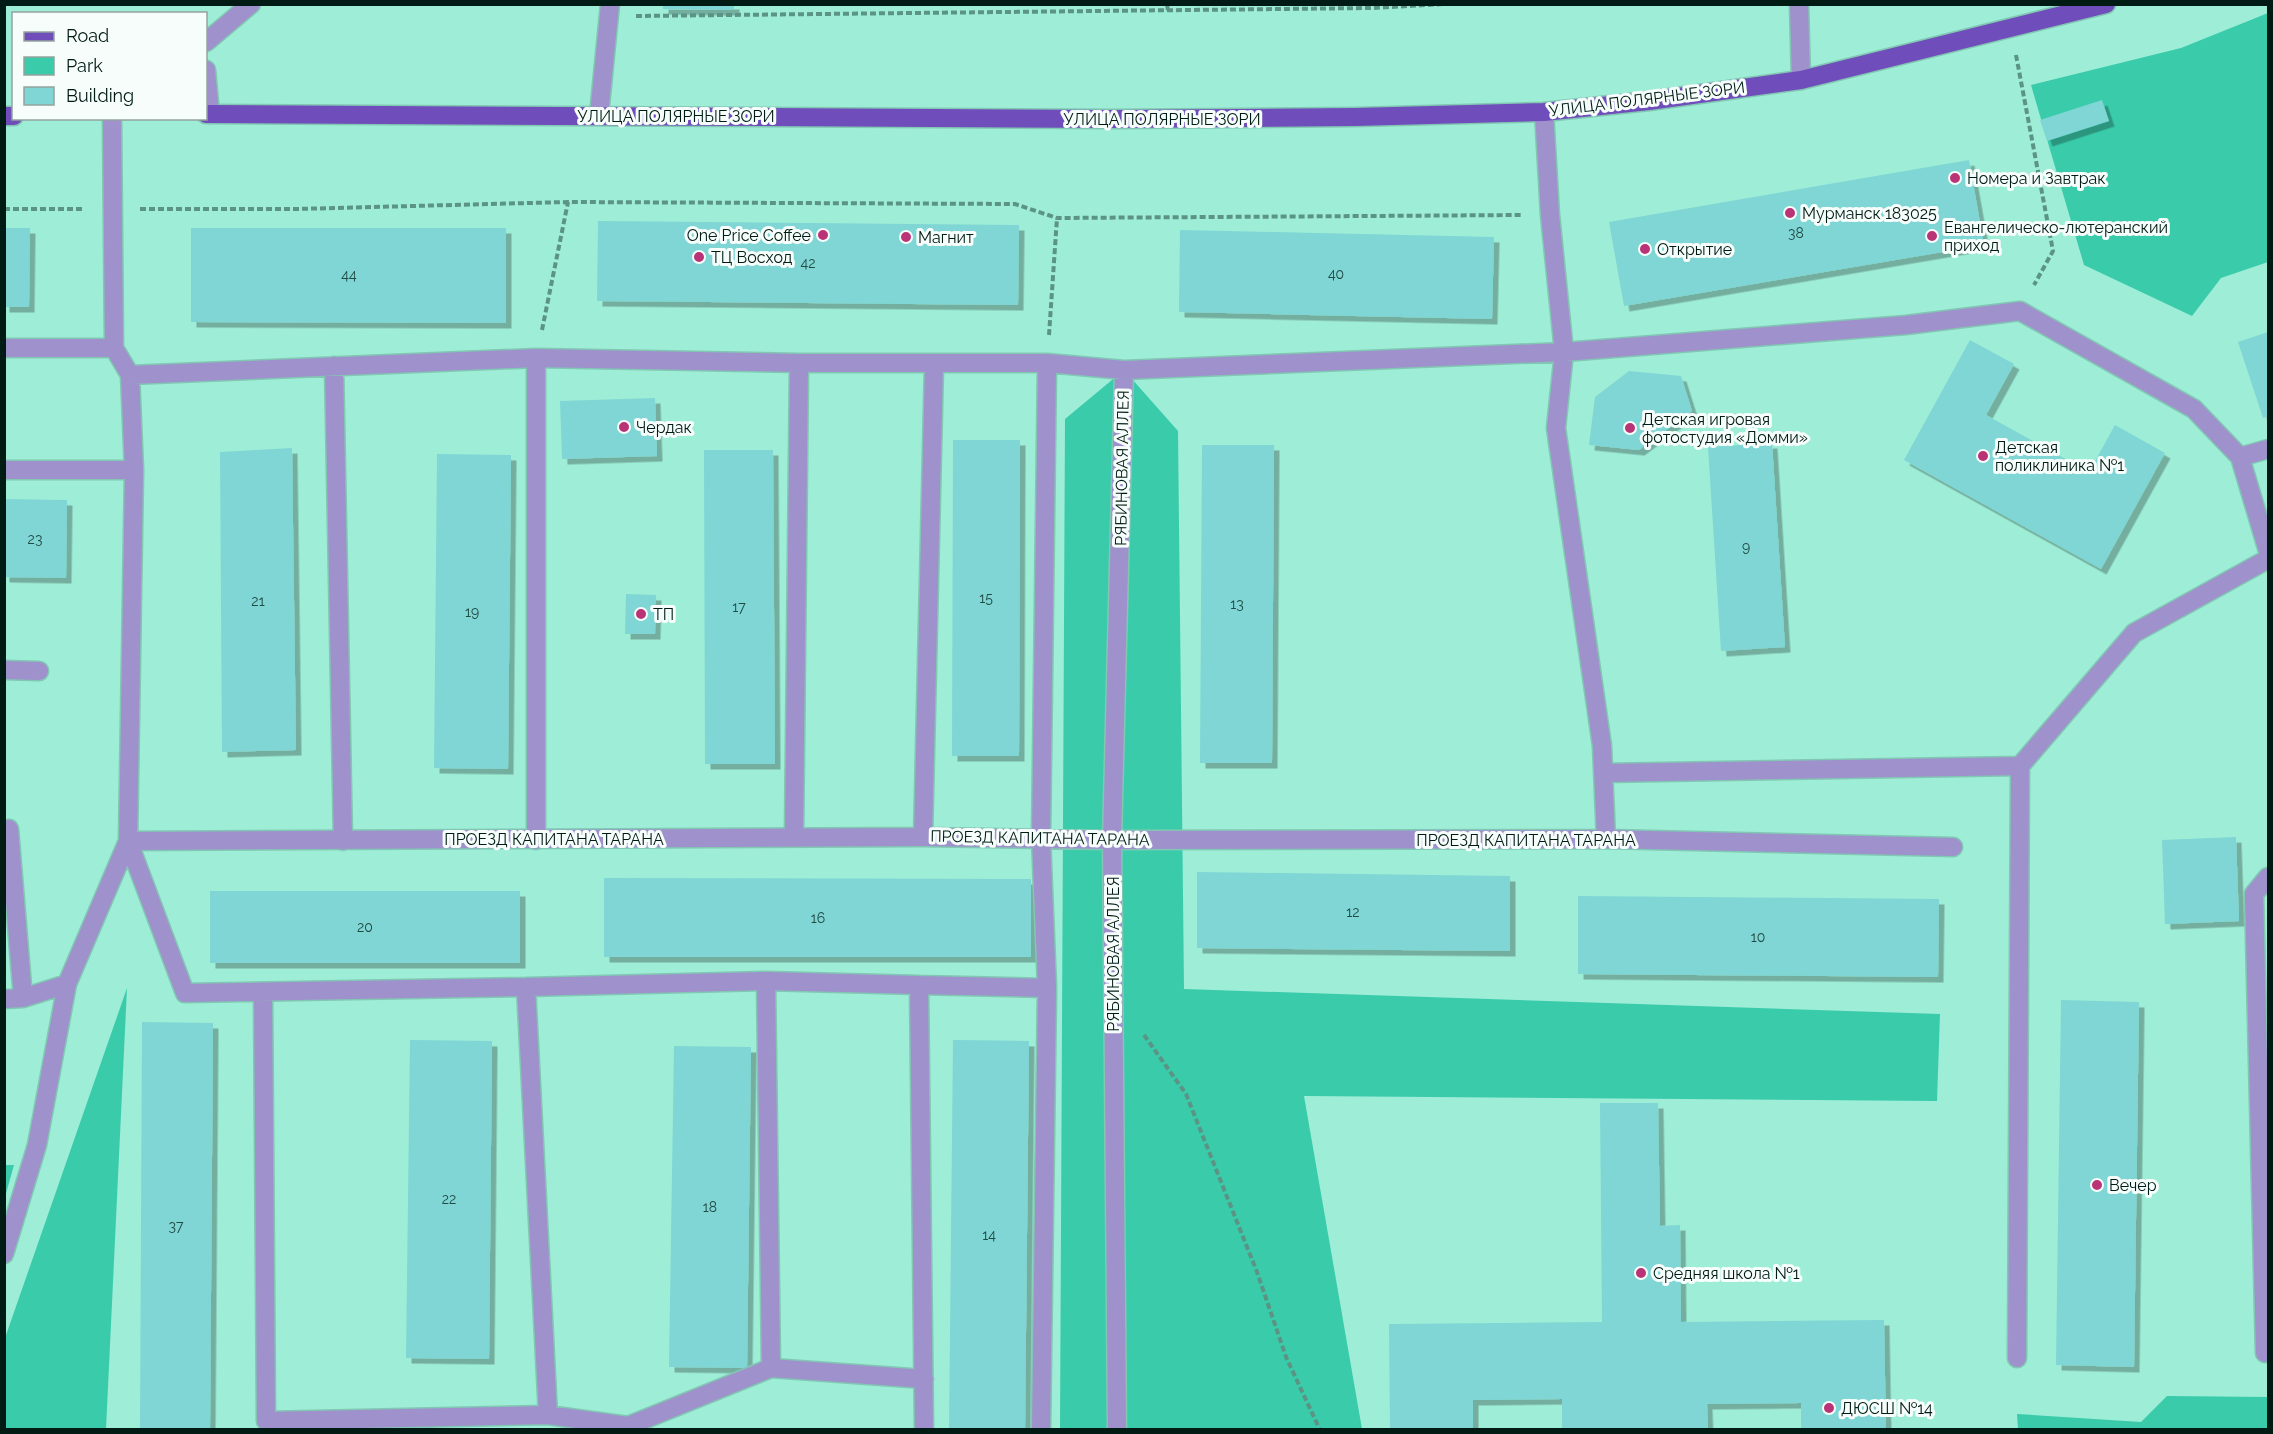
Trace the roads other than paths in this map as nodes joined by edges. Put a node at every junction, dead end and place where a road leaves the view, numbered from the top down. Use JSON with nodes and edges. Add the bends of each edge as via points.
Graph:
{"nodes":[{"id":1,"x":251,"y":4,"type":"edge"},
{"id":2,"x":1799,"y":4,"type":"edge"},
{"id":3,"x":2106,"y":4,"type":"edge"},
{"id":4,"x":609,"y":10,"type":"edge"},
{"id":5,"x":207,"y":41,"type":"edge"},
{"id":6,"x":1801,"y":80,"type":"junction"},
{"id":7,"x":207,"y":92,"type":"edge"},
{"id":8,"x":1544,"y":112,"type":"junction"},
{"id":9,"x":208,"y":114,"type":"edge"},
{"id":10,"x":599,"y":115,"type":"junction"},
{"id":11,"x":111,"y":120,"type":"edge"},
{"id":12,"x":4,"y":348,"type":"edge"},
{"id":13,"x":114,"y":348,"type":"junction"},
{"id":14,"x":1564,"y":352,"type":"junction"},
{"id":15,"x":536,"y":358,"type":"junction"},
{"id":16,"x":798,"y":363,"type":"junction"},
{"id":17,"x":1047,"y":363,"type":"junction"},
{"id":18,"x":934,"y":364,"type":"junction"},
{"id":19,"x":334,"y":366,"type":"junction"},
{"id":20,"x":1124,"y":370,"type":"junction"},
{"id":21,"x":130,"y":375,"type":"junction"},
{"id":22,"x":2268,"y":449,"type":"edge"},
{"id":23,"x":2240,"y":458,"type":"junction"},
{"id":24,"x":4,"y":470,"type":"edge"},
{"id":25,"x":134,"y":470,"type":"junction"},
{"id":26,"x":2268,"y":551,"type":"edge"},
{"id":27,"x":2268,"y":559,"type":"edge"},
{"id":28,"x":4,"y":670,"type":"edge"},
{"id":29,"x":39,"y":671,"type":"dead end"},
{"id":30,"x":2020,"y":766,"type":"junction"},
{"id":31,"x":1603,"y":773,"type":"junction"},
{"id":32,"x":9,"y":829,"type":"dead end"},
{"id":33,"x":794,"y":837,"type":"junction"},
{"id":34,"x":923,"y":837,"type":"junction"},
{"id":35,"x":1041,"y":838,"type":"junction"},
{"id":36,"x":1606,"y":839,"type":"junction"},
{"id":37,"x":343,"y":840,"type":"junction"},
{"id":38,"x":536,"y":840,"type":"junction"},
{"id":39,"x":1112,"y":840,"type":"junction"},
{"id":40,"x":128,"y":841,"type":"junction"},
{"id":41,"x":1953,"y":847,"type":"dead end"},
{"id":42,"x":2268,"y":877,"type":"edge"},
{"id":43,"x":766,"y":981,"type":"junction"},
{"id":44,"x":67,"y":984,"type":"junction"},
{"id":45,"x":920,"y":985,"type":"junction"},
{"id":46,"x":526,"y":987,"type":"junction"},
{"id":47,"x":1047,"y":988,"type":"junction"},
{"id":48,"x":263,"y":992,"type":"junction"},
{"id":49,"x":14,"y":998,"type":"edge"},
{"id":50,"x":4,"y":1254,"type":"edge"},
{"id":51,"x":2265,"y":1353,"type":"dead end"},
{"id":52,"x":2017,"y":1358,"type":"dead end"},
{"id":53,"x":771,"y":1368,"type":"junction"},
{"id":54,"x":924,"y":1379,"type":"junction"},
{"id":55,"x":548,"y":1415,"type":"junction"},
{"id":56,"x":924,"y":1430,"type":"edge"},
{"id":57,"x":1041,"y":1430,"type":"edge"},
{"id":58,"x":1117,"y":1430,"type":"edge"}],
"edges":[{"from":1,"to":5,"type":"street"},
{"from":2,"to":6,"type":"street"},
{"from":3,"to":6,"type":"main road","name":"УЛИЦА ПОЛЯРНЫЕ ЗОРИ"},
{"from":4,"to":10,"type":"street"},
{"from":6,"to":8,"type":"main road","name":"УЛИЦА ПОЛЯРНЫЕ ЗОРИ"},
{"from":7,"to":9,"type":"street"},
{"from":8,"to":10,"type":"main road","name":"УЛИЦА ПОЛЯРНЫЕ ЗОРИ","via":[[1114,119]]},
{"from":8,"to":14,"type":"street"},
{"from":9,"to":10,"type":"main road","name":"УЛИЦА ПОЛЯРНЫЕ ЗОРИ"},
{"from":11,"to":13,"type":"street"},
{"from":12,"to":13,"type":"street"},
{"from":13,"to":21,"type":"street"},
{"from":14,"to":20,"type":"street"},
{"from":14,"to":23,"type":"street","via":[[1906,325],[2020,311],[2194,409]]},
{"from":14,"to":31,"type":"street","via":[[1556,428]]},
{"from":15,"to":16,"type":"street"},
{"from":15,"to":19,"type":"street"},
{"from":15,"to":38,"type":"street"},
{"from":16,"to":18,"type":"street"},
{"from":16,"to":33,"type":"street"},
{"from":17,"to":18,"type":"street"},
{"from":17,"to":20,"type":"street"},
{"from":17,"to":35,"type":"street"},
{"from":18,"to":34,"type":"street"},
{"from":19,"to":21,"type":"street"},
{"from":19,"to":37,"type":"street"},
{"from":20,"to":39,"type":"street","name":"РЯБИНОВАЯ АЛЛЕЯ"},
{"from":21,"to":25,"type":"street"},
{"from":22,"to":23,"type":"street"},
{"from":23,"to":26,"type":"street"},
{"from":24,"to":25,"type":"street"},
{"from":25,"to":40,"type":"street"},
{"from":27,"to":30,"type":"street","via":[[2134,633]]},
{"from":28,"to":29,"type":"street"},
{"from":30,"to":31,"type":"street"},
{"from":30,"to":52,"type":"street"},
{"from":31,"to":36,"type":"street"},
{"from":32,"to":49,"type":"street"},
{"from":33,"to":34,"type":"street","name":"ПРОЕЗД КАПИТАНА ТАРАНА"},
{"from":33,"to":38,"type":"street","name":"ПРОЕЗД КАПИТАНА ТАРАНА"},
{"from":34,"to":35,"type":"street","name":"ПРОЕЗД КАПИТАНА ТАРАНА"},
{"from":35,"to":39,"type":"street","name":"ПРОЕЗД КАПИТАНА ТАРАНА"},
{"from":35,"to":47,"type":"street"},
{"from":36,"to":39,"type":"street","name":"ПРОЕЗД КАПИТАНА ТАРАНА"},
{"from":36,"to":41,"type":"street","name":"ПРОЕЗД КАПИТАНА ТАРАНА"},
{"from":37,"to":38,"type":"street","name":"ПРОЕЗД КАПИТАНА ТАРАНА"},
{"from":37,"to":40,"type":"street","name":"ПРОЕЗД КАПИТАНА ТАРАНА"},
{"from":39,"to":58,"type":"street","name":"РЯБИНОВАЯ АЛЛЕЯ"},
{"from":40,"to":44,"type":"street"},
{"from":40,"to":48,"type":"street","via":[[185,993]]},
{"from":42,"to":51,"type":"street","via":[[2254,894]]},
{"from":43,"to":45,"type":"street"},
{"from":43,"to":46,"type":"street"},
{"from":43,"to":53,"type":"street"},
{"from":44,"to":49,"type":"street"},
{"from":44,"to":50,"type":"street","via":[[37,1145]]},
{"from":45,"to":47,"type":"street"},
{"from":45,"to":54,"type":"street"},
{"from":46,"to":48,"type":"street"},
{"from":46,"to":55,"type":"street"},
{"from":47,"to":57,"type":"street"},
{"from":48,"to":55,"type":"street","via":[[266,1421]]},
{"from":53,"to":54,"type":"street"},
{"from":53,"to":55,"type":"street","via":[[628,1426]]},
{"from":54,"to":56,"type":"street"}]}
